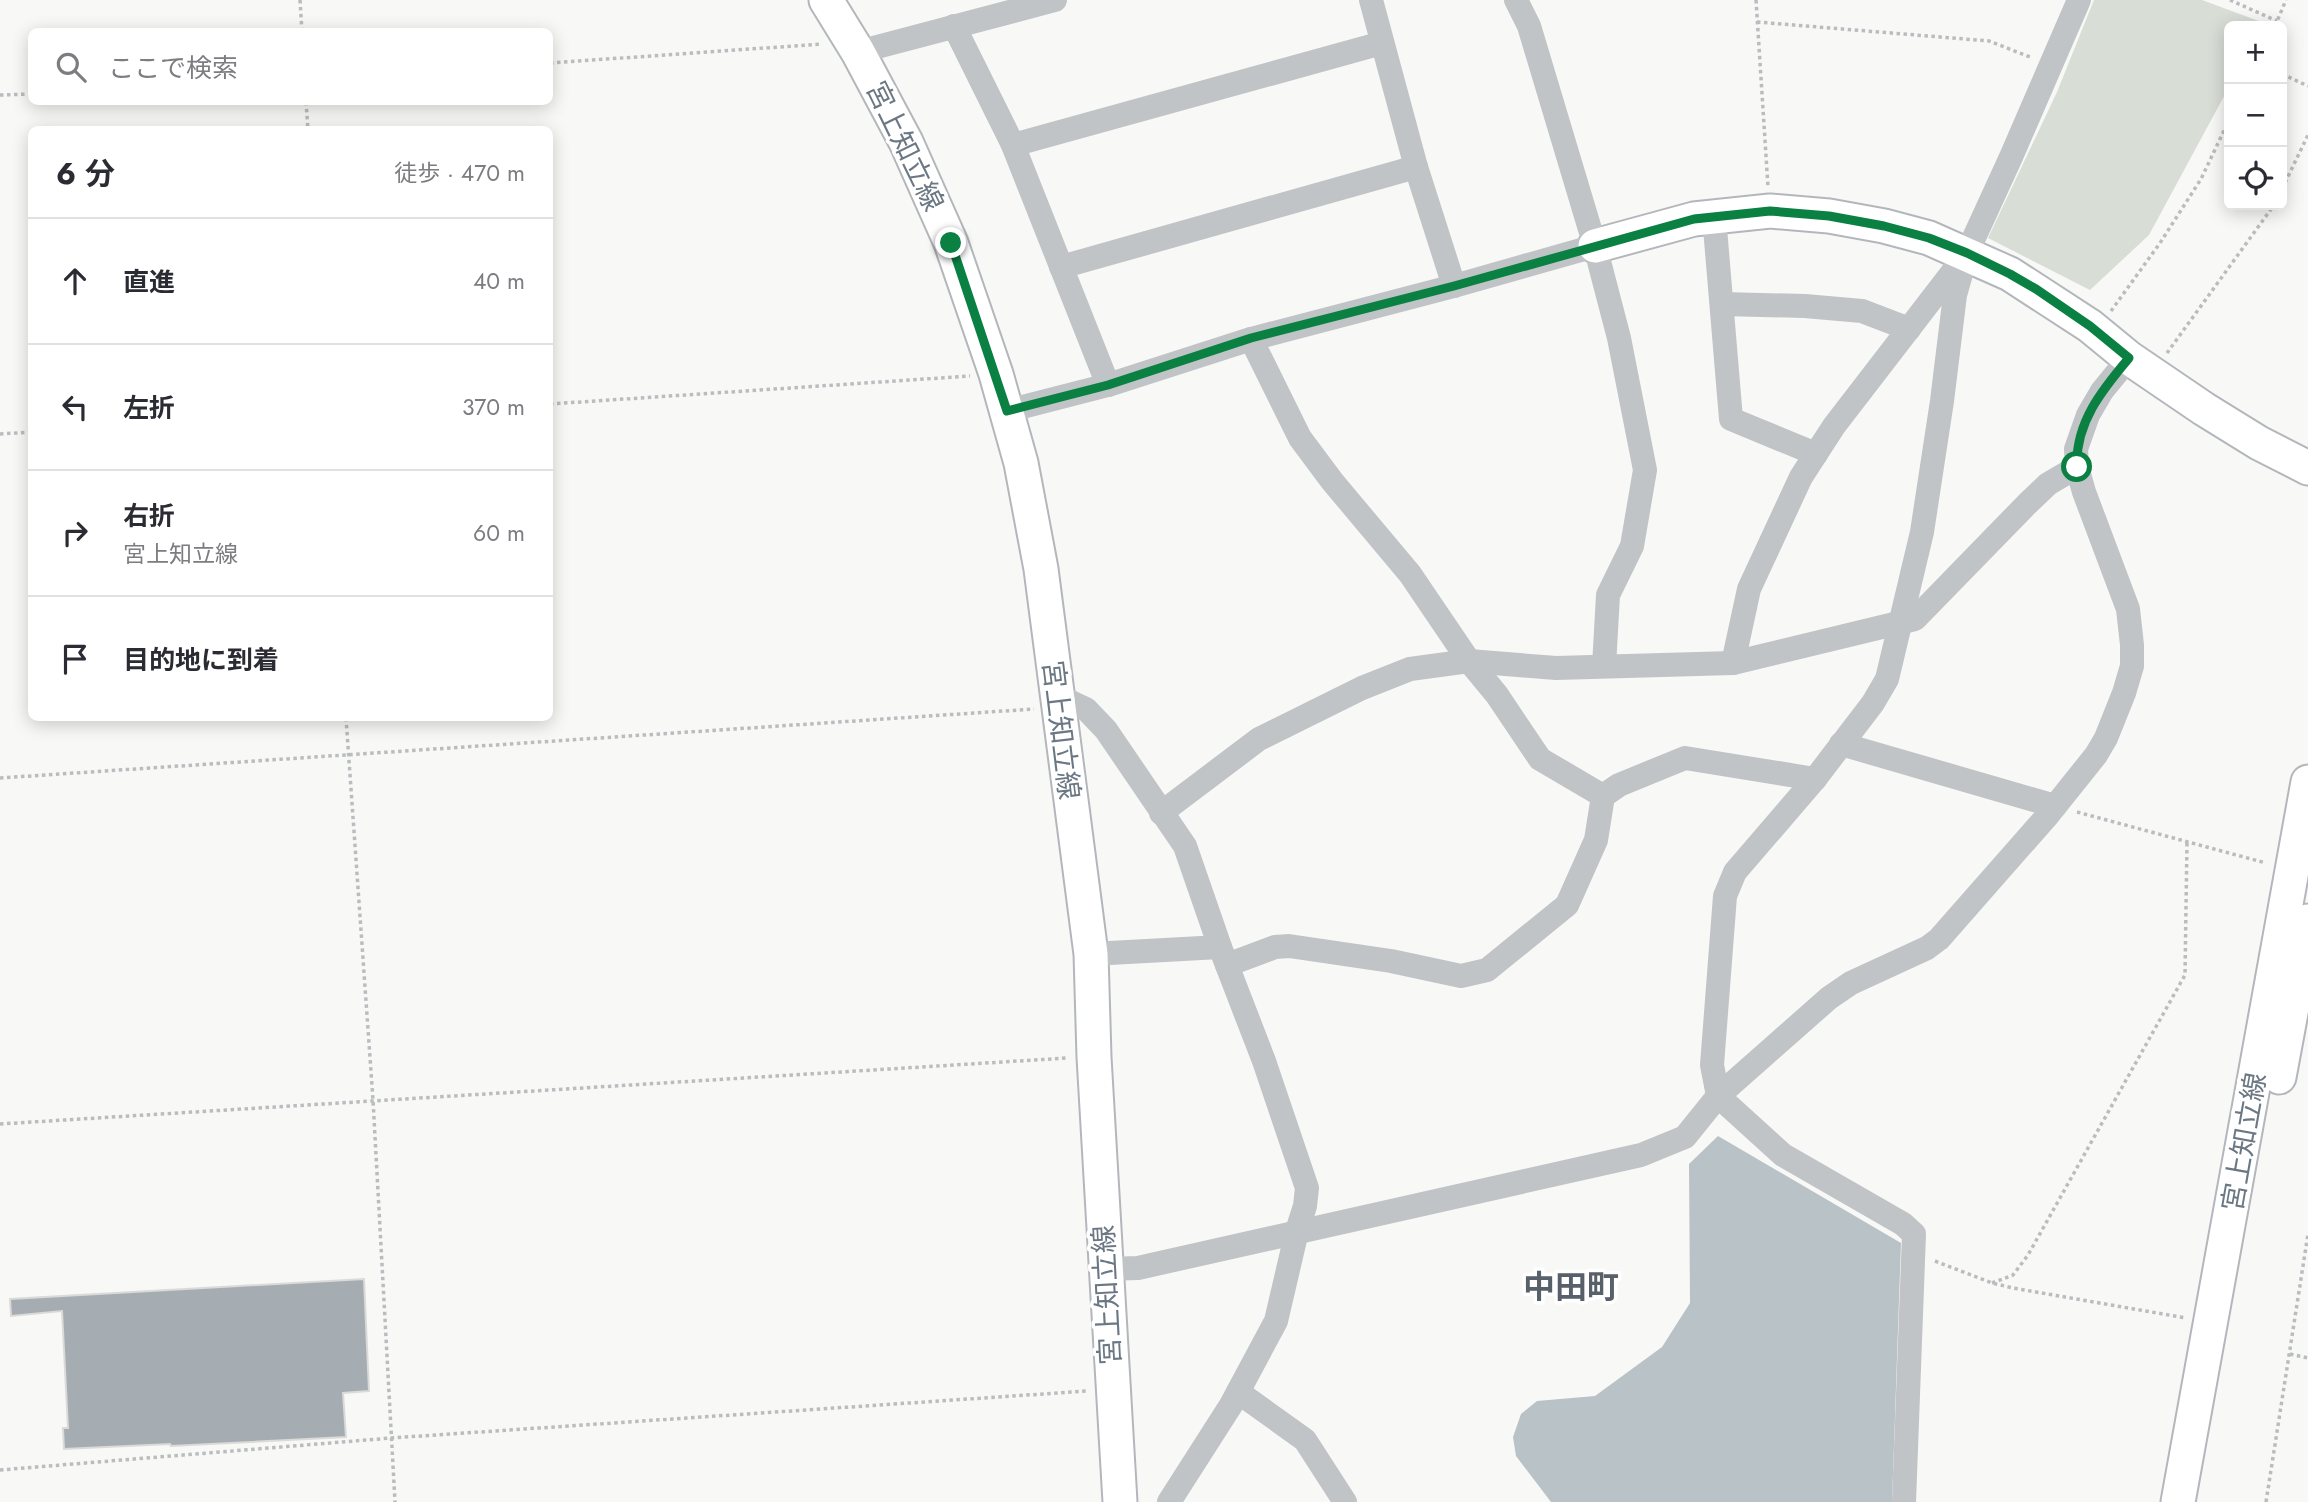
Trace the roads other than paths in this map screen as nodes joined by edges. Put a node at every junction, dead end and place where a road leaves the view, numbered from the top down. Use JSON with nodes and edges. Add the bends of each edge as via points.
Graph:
{"nodes":[{"id":1,"x":827,"y":0,"type":"edge"},
{"id":2,"x":1055,"y":0,"type":"edge"},
{"id":3,"x":1371,"y":0,"type":"edge"},
{"id":4,"x":1516,"y":0,"type":"edge"},
{"id":5,"x":1532,"y":0,"type":"edge"},
{"id":6,"x":2079,"y":0,"type":"edge"},
{"id":7,"x":954,"y":26,"type":"junction"},
{"id":8,"x":1529,"y":26,"type":"junction"},
{"id":9,"x":1382,"y":43,"type":"junction"},
{"id":10,"x":858,"y":52,"type":"junction"},
{"id":11,"x":1013,"y":145,"type":"junction"},
{"id":12,"x":1416,"y":167,"type":"junction"},
{"id":13,"x":1714,"y":216,"type":"junction"},
{"id":14,"x":1595,"y":246,"type":"junction"},
{"id":15,"x":1967,"y":253,"type":"junction"},
{"id":16,"x":1061,"y":267,"type":"junction"},
{"id":17,"x":1454,"y":286,"type":"junction"},
{"id":18,"x":1722,"y":304,"type":"junction"},
{"id":19,"x":1909,"y":329,"type":"junction"},
{"id":20,"x":1251,"y":338,"type":"junction"},
{"id":21,"x":2141,"y":366,"type":"junction"},
{"id":22,"x":1108,"y":385,"type":"junction"},
{"id":23,"x":1007,"y":411,"type":"junction"},
{"id":24,"x":1816,"y":454,"type":"junction"},
{"id":25,"x":2077,"y":467,"type":"junction"},
{"id":26,"x":2308,"y":468,"type":"edge"},
{"id":27,"x":1901,"y":621,"type":"junction"},
{"id":28,"x":1469,"y":661,"type":"junction"},
{"id":29,"x":1734,"y":663,"type":"junction"},
{"id":30,"x":1604,"y":666,"type":"junction"},
{"id":31,"x":1057,"y":701,"type":"junction"},
{"id":32,"x":1841,"y":744,"type":"junction"},
{"id":33,"x":1815,"y":779,"type":"junction"},
{"id":34,"x":2308,"y":782,"type":"edge"},
{"id":35,"x":1603,"y":796,"type":"junction"},
{"id":36,"x":2055,"y":806,"type":"junction"},
{"id":37,"x":1161,"y":813,"type":"junction"},
{"id":38,"x":2308,"y":921,"type":"edge"},
{"id":39,"x":1091,"y":954,"type":"junction"},
{"id":40,"x":1223,"y":956,"type":"junction"},
{"id":41,"x":1718,"y":1096,"type":"junction"},
{"id":42,"x":1297,"y":1231,"type":"junction"},
{"id":43,"x":1106,"y":1269,"type":"junction"},
{"id":44,"x":1238,"y":1392,"type":"junction"},
{"id":45,"x":1120,"y":1502,"type":"edge"},
{"id":46,"x":1168,"y":1502,"type":"edge"},
{"id":47,"x":1345,"y":1502,"type":"edge"},
{"id":48,"x":1904,"y":1502,"type":"edge"},
{"id":49,"x":2178,"y":1502,"type":"edge"},
{"id":50,"x":2201,"y":1502,"type":"edge"}],
"edges":[{"from":1,"to":10,"type":"main road","name":"宮上知立線"},
{"from":2,"to":7,"type":"street"},
{"from":3,"to":9,"type":"street"},
{"from":4,"to":8,"type":"street"},
{"from":5,"to":8,"type":"street"},
{"from":6,"to":15,"type":"street"},
{"from":7,"to":10,"type":"street"},
{"from":7,"to":11,"type":"street"},
{"from":8,"to":14,"type":"street"},
{"from":9,"to":11,"type":"street"},
{"from":9,"to":12,"type":"street"},
{"from":10,"to":23,"type":"main road","name":"宮上知立線","via":[[906,142],[951,243]]},
{"from":11,"to":16,"type":"street"},
{"from":12,"to":16,"type":"street"},
{"from":12,"to":17,"type":"street"},
{"from":13,"to":14,"type":"main road"},
{"from":13,"to":15,"type":"main road","via":[[1770,211],[1829,216],[1929,238]]},
{"from":13,"to":18,"type":"street"},
{"from":14,"to":17,"type":"street"},
{"from":14,"to":30,"type":"street","via":[[1646,470],[1632,546],[1608,595]]},
{"from":15,"to":19,"type":"street"},
{"from":15,"to":21,"type":"main road","via":[[2019,279]]},
{"from":15,"to":27,"type":"street","via":[[1955,295],[1922,532]]},
{"from":16,"to":22,"type":"street"},
{"from":17,"to":20,"type":"street"},
{"from":18,"to":19,"type":"street","via":[[1862,311]]},
{"from":18,"to":24,"type":"street","via":[[1731,419]]},
{"from":19,"to":24,"type":"street"},
{"from":20,"to":22,"type":"street"},
{"from":20,"to":28,"type":"street","via":[[1300,438],[1410,574]]},
{"from":21,"to":25,"type":"street","via":[[2102,391],[2076,449]]},
{"from":21,"to":26,"type":"main road","via":[[2204,410]]},
{"from":22,"to":23,"type":"street"},
{"from":23,"to":31,"type":"main road","name":"宮上知立線","via":[[1041,569]]},
{"from":24,"to":29,"type":"street","via":[[1749,589]]},
{"from":25,"to":27,"type":"street","via":[[2027,503],[1915,619]]},
{"from":25,"to":36,"type":"street","via":[[2126,600],[2132,666],[2106,738]]},
{"from":27,"to":29,"type":"street"},
{"from":27,"to":32,"type":"street","via":[[1887,679]]},
{"from":28,"to":30,"type":"street","via":[[1556,668]]},
{"from":28,"to":35,"type":"street","via":[[1540,759]]},
{"from":28,"to":37,"type":"street","via":[[1410,669],[1362,688],[1259,739]]},
{"from":29,"to":30,"type":"street"},
{"from":31,"to":37,"type":"street","via":[[1086,709],[1106,730]]},
{"from":31,"to":39,"type":"main road","name":"宮上知立線"},
{"from":32,"to":33,"type":"street"},
{"from":32,"to":36,"type":"street"},
{"from":33,"to":35,"type":"street","via":[[1685,758]]},
{"from":33,"to":41,"type":"street","via":[[1743,861],[1725,896],[1712,1065]]},
{"from":34,"to":49,"type":"main road","name":"宮上知立線"},
{"from":35,"to":40,"type":"street","via":[[1597,840],[1567,905],[1487,970],[1461,976],[1289,946]]},
{"from":36,"to":41,"type":"street","via":[[1939,939],[1829,998]]},
{"from":37,"to":40,"type":"street","via":[[1185,846]]},
{"from":38,"to":50,"type":"main road","name":"宮上知立線"},
{"from":39,"to":40,"type":"street"},
{"from":39,"to":43,"type":"main road","name":"宮上知立線"},
{"from":40,"to":42,"type":"street","via":[[1307,1188]]},
{"from":41,"to":42,"type":"street","via":[[1685,1137],[1641,1155]]},
{"from":41,"to":48,"type":"street","via":[[1783,1154],[1914,1234]]},
{"from":42,"to":43,"type":"street","via":[[1138,1268]]},
{"from":42,"to":44,"type":"street","via":[[1276,1321]]},
{"from":43,"to":45,"type":"main road","name":"宮上知立線"},
{"from":44,"to":46,"type":"street"},
{"from":44,"to":47,"type":"street","via":[[1304,1440]]}]}
